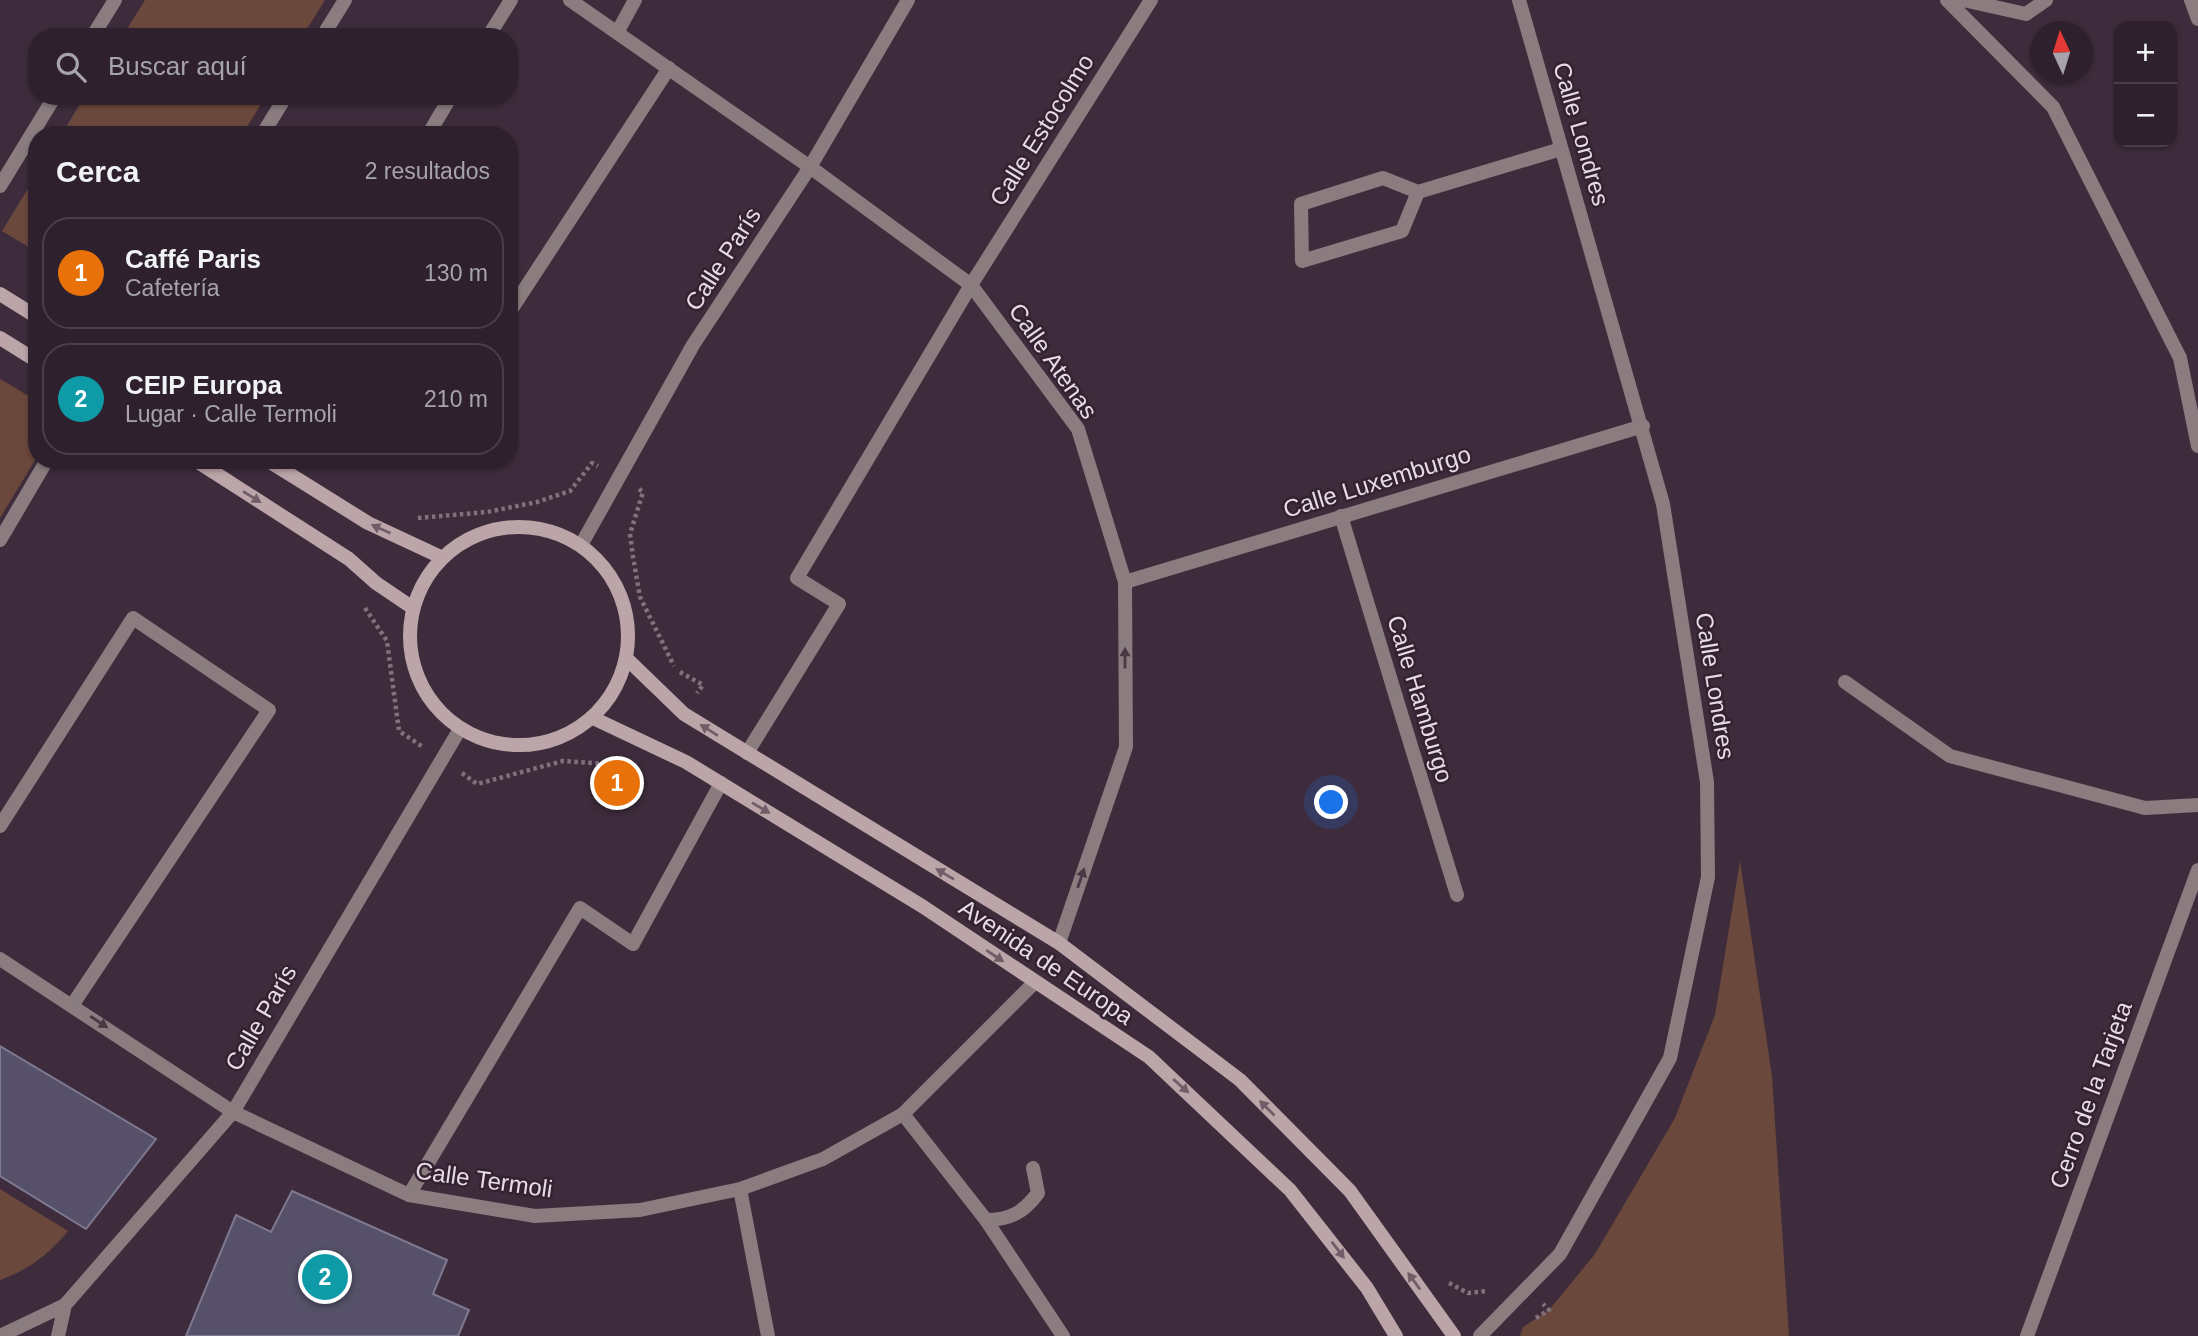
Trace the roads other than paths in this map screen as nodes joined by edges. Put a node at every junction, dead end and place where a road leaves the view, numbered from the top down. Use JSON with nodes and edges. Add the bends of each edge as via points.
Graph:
{"nodes":[{"id":1,"x":115,"y":0,"type":"edge"},
{"id":2,"x":345,"y":0,"type":"edge"},
{"id":3,"x":511,"y":0,"type":"edge"},
{"id":4,"x":570,"y":0,"type":"edge"},
{"id":5,"x":635,"y":0,"type":"edge"},
{"id":6,"x":908,"y":0,"type":"edge"},
{"id":7,"x":1152,"y":0,"type":"edge"},
{"id":8,"x":1519,"y":0,"type":"edge"},
{"id":9,"x":1948,"y":0,"type":"edge"},
{"id":10,"x":1963,"y":0,"type":"edge"},
{"id":11,"x":2046,"y":0,"type":"edge"},
{"id":12,"x":2190,"y":0,"type":"edge"},
{"id":13,"x":2198,"y":19,"type":"edge"},
{"id":14,"x":98,"y":28,"type":"edge"},
{"id":15,"x":328,"y":28,"type":"edge"},
{"id":16,"x":494,"y":28,"type":"edge"},
{"id":17,"x":618,"y":31,"type":"junction"},
{"id":18,"x":669,"y":68,"type":"junction"},
{"id":19,"x":50,"y":105,"type":"edge"},
{"id":20,"x":280,"y":105,"type":"edge"},
{"id":21,"x":446,"y":105,"type":"edge"},
{"id":22,"x":37,"y":126,"type":"edge"},
{"id":23,"x":268,"y":126,"type":"edge"},
{"id":24,"x":434,"y":126,"type":"edge"},
{"id":25,"x":28,"y":140,"type":"edge"},
{"id":26,"x":1561,"y":149,"type":"junction"},
{"id":27,"x":810,"y":167,"type":"junction"},
{"id":28,"x":0,"y":186,"type":"edge"},
{"id":29,"x":1418,"y":192,"type":"junction"},
{"id":30,"x":971,"y":285,"type":"junction"},
{"id":31,"x":0,"y":295,"type":"edge"},
{"id":32,"x":518,"y":299,"type":"edge"},
{"id":33,"x":28,"y":312,"type":"edge"},
{"id":34,"x":0,"y":338,"type":"edge"},
{"id":35,"x":28,"y":355,"type":"edge"},
{"id":36,"x":1643,"y":426,"type":"junction"},
{"id":37,"x":2198,"y":446,"type":"edge"},
{"id":38,"x":42,"y":469,"type":"edge"},
{"id":39,"x":209,"y":469,"type":"edge"},
{"id":40,"x":281,"y":469,"type":"edge"},
{"id":41,"x":1340,"y":516,"type":"junction"},
{"id":42,"x":0,"y":540,"type":"edge"},
{"id":43,"x":581,"y":545,"type":"junction"},
{"id":44,"x":443,"y":558,"type":"junction"},
{"id":45,"x":1125,"y":582,"type":"junction"},
{"id":46,"x":413,"y":608,"type":"junction"},
{"id":47,"x":627,"y":659,"type":"junction"},
{"id":48,"x":1845,"y":682,"type":"dead end"},
{"id":49,"x":593,"y":718,"type":"junction"},
{"id":50,"x":460,"y":729,"type":"junction"},
{"id":51,"x":747,"y":753,"type":"junction"},
{"id":52,"x":720,"y":783,"type":"junction"},
{"id":53,"x":2198,"y":806,"type":"edge"},
{"id":54,"x":0,"y":825,"type":"edge"},
{"id":55,"x":2198,"y":870,"type":"edge"},
{"id":56,"x":1457,"y":895,"type":"dead end"},
{"id":57,"x":1059,"y":943,"type":"junction"},
{"id":58,"x":0,"y":959,"type":"edge"},
{"id":59,"x":1034,"y":983,"type":"junction"},
{"id":60,"x":72,"y":1004,"type":"junction"},
{"id":61,"x":233,"y":1112,"type":"junction"},
{"id":62,"x":903,"y":1114,"type":"junction"},
{"id":63,"x":1033,"y":1168,"type":"dead end"},
{"id":64,"x":740,"y":1189,"type":"junction"},
{"id":65,"x":410,"y":1195,"type":"junction"},
{"id":66,"x":986,"y":1220,"type":"junction"},
{"id":67,"x":65,"y":1305,"type":"junction"},
{"id":68,"x":0,"y":1336,"type":"edge"},
{"id":69,"x":58,"y":1336,"type":"edge"},
{"id":70,"x":768,"y":1336,"type":"edge"},
{"id":71,"x":1063,"y":1336,"type":"edge"},
{"id":72,"x":1396,"y":1336,"type":"edge"},
{"id":73,"x":1454,"y":1336,"type":"edge"},
{"id":74,"x":1480,"y":1336,"type":"edge"},
{"id":75,"x":2027,"y":1336,"type":"edge"}],
"edges":[{"from":1,"to":14,"type":"street"},
{"from":2,"to":15,"type":"street"},
{"from":3,"to":16,"type":"street"},
{"from":4,"to":17,"type":"street","name":"Calle Atenas"},
{"from":5,"to":17,"type":"street"},
{"from":6,"to":27,"type":"street","name":"Calle París"},
{"from":7,"to":30,"type":"street","name":"Calle Estocolmo"},
{"from":8,"to":26,"type":"street","name":"Calle Londres"},
{"from":9,"to":37,"type":"street","via":[[2053,107],[2180,358]]},
{"from":10,"to":11,"type":"street","via":[[2026,15]]},
{"from":12,"to":13,"type":"street"},
{"from":17,"to":18,"type":"street","name":"Calle Atenas"},
{"from":18,"to":27,"type":"street","name":"Calle Atenas"},
{"from":18,"to":32,"type":"street"},
{"from":19,"to":22,"type":"street"},
{"from":20,"to":23,"type":"street"},
{"from":21,"to":24,"type":"street"},
{"from":25,"to":28,"type":"street"},
{"from":26,"to":29,"type":"street"},
{"from":26,"to":36,"type":"street","name":"Calle Londres"},
{"from":27,"to":30,"type":"street","name":"Calle Atenas"},
{"from":27,"to":43,"type":"street","name":"Calle París","via":[[693,345]]},
{"from":29,"to":29,"type":"street","via":[[1402,231],[1302,261],[1301,204],[1383,178]]},
{"from":30,"to":45,"type":"street","name":"Calle Atenas","via":[[1077,429]]},
{"from":30,"to":51,"type":"street","name":"Calle Estocolmo","via":[[797,578],[839,604]]},
{"from":31,"to":33,"type":"main road"},
{"from":34,"to":35,"type":"main road"},
{"from":36,"to":41,"type":"street","name":"Calle Luxemburgo"},
{"from":36,"to":74,"type":"street","name":"Calle Londres","via":[[1663,504],[1707,782],[1708,877],[1670,1058],[1560,1254]]},
{"from":38,"to":42,"type":"street"},
{"from":39,"to":46,"type":"main road","one_way":true,"via":[[349,558]]},
{"from":44,"to":40,"type":"main road","one_way":true,"via":[[368,523]]},
{"from":41,"to":45,"type":"street","name":"Calle Luxemburgo"},
{"from":41,"to":56,"type":"street","name":"Calle Hamburgo"},
{"from":43,"to":44,"type":"main road","via":[[547,530],[510,527],[473,537]]},
{"from":43,"to":47,"type":"main road","via":[[605,567],[622,595],[629,627]]},
{"from":44,"to":46,"type":"main road","via":[[425,581]]},
{"from":57,"to":45,"type":"street","name":"Calle Atenas","one_way":true,"via":[[1126,747]]},
{"from":46,"to":50,"type":"main road","via":[[410,642],[417,676],[434,705]]},
{"from":47,"to":49,"type":"main road"},
{"from":51,"to":47,"type":"main road","one_way":true,"via":[[684,714]]},
{"from":48,"to":53,"type":"street","via":[[1950,756],[2146,808]]},
{"from":49,"to":50,"type":"main road","via":[[563,736],[529,745],[493,742]]},
{"from":49,"to":52,"type":"main road","name":"Avenida de Europa"},
{"from":50,"to":61,"type":"street","name":"Calle París"},
{"from":57,"to":51,"type":"main road","one_way":true},
{"from":52,"to":59,"type":"main road","name":"Avenida de Europa","one_way":true,"via":[[922,906]]},
{"from":52,"to":65,"type":"street","via":[[633,944],[580,908]]},
{"from":54,"to":60,"type":"street","via":[[133,618],[269,710]]},
{"from":55,"to":75,"type":"street","name":"Cerro de la Tarjeta"},
{"from":73,"to":57,"type":"main road","one_way":true,"via":[[1350,1191],[1240,1080]]},
{"from":58,"to":60,"type":"street","name":"Calle Termoli"},
{"from":59,"to":62,"type":"street","name":"Calle Termoli"},
{"from":59,"to":72,"type":"main road","name":"Avenida de Europa","one_way":true,"via":[[1149,1057],[1240,1141],[1327,1236]]},
{"from":60,"to":61,"type":"street","name":"Calle Termoli","one_way":true},
{"from":61,"to":65,"type":"street","name":"Calle Termoli"},
{"from":61,"to":67,"type":"street","name":"Calle París"},
{"from":62,"to":64,"type":"street","name":"Calle Termoli","via":[[823,1159]]},
{"from":62,"to":66,"type":"street"},
{"from":63,"to":66,"type":"street","via":[[1038,1193],[1027,1208],[1004,1220]]},
{"from":64,"to":65,"type":"street","name":"Calle Termoli","via":[[640,1210],[535,1216]]},
{"from":64,"to":70,"type":"street"},
{"from":66,"to":71,"type":"street"},
{"from":67,"to":68,"type":"street","name":"Calle París"},
{"from":67,"to":69,"type":"street","name":"Calle París"}]}
